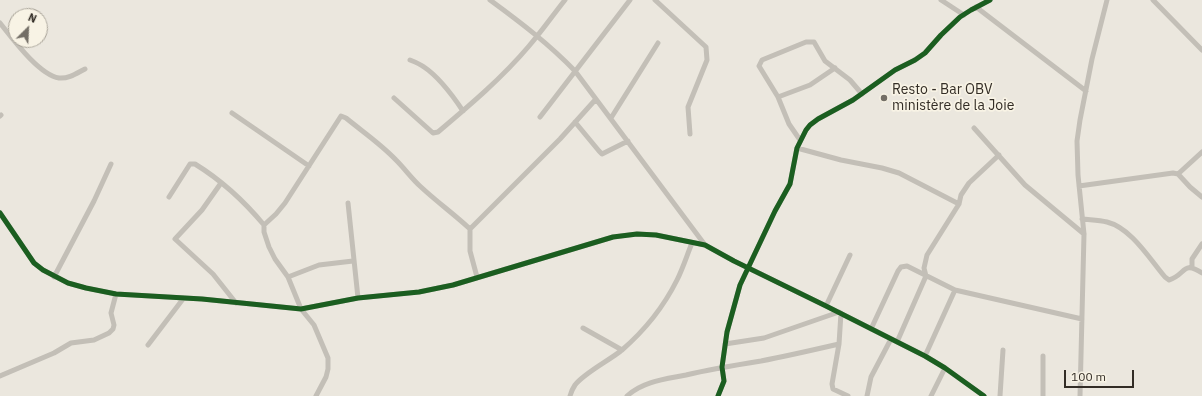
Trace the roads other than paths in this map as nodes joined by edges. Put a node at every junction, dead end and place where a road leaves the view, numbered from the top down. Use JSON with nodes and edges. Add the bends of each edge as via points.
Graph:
{"nodes":[{"id":1,"x":490,"y":0,"type":"edge"},
{"id":2,"x":565,"y":0,"type":"edge"},
{"id":3,"x":630,"y":0,"type":"edge"},
{"id":4,"x":655,"y":0,"type":"edge"},
{"id":5,"x":941,"y":0,"type":"edge"},
{"id":6,"x":990,"y":0,"type":"edge"},
{"id":7,"x":1107,"y":0,"type":"edge"},
{"id":8,"x":1153,"y":0,"type":"edge"},
{"id":9,"x":976,"y":7,"type":"junction"},
{"id":10,"x":964,"y":15,"type":"junction"},
{"id":11,"x":0,"y":23,"type":"edge"},
{"id":12,"x":538,"y":36,"type":"junction"},
{"id":13,"x":658,"y":43,"type":"dead end"},
{"id":14,"x":1202,"y":50,"type":"edge"},
{"id":15,"x":410,"y":60,"type":"dead end"},
{"id":16,"x":835,"y":68,"type":"junction"},
{"id":17,"x":86,"y":69,"type":"dead end"},
{"id":18,"x":575,"y":71,"type":"junction"},
{"id":19,"x":1086,"y":91,"type":"junction"},
{"id":20,"x":862,"y":94,"type":"junction"},
{"id":21,"x":778,"y":97,"type":"junction"},
{"id":22,"x":394,"y":98,"type":"dead end"},
{"id":23,"x":596,"y":99,"type":"junction"},
{"id":24,"x":463,"y":111,"type":"junction"},
{"id":25,"x":232,"y":113,"type":"dead end"},
{"id":26,"x":540,"y":117,"type":"dead end"},
{"id":27,"x":611,"y":118,"type":"junction"},
{"id":28,"x":575,"y":122,"type":"junction"},
{"id":29,"x":974,"y":128,"type":"dead end"},
{"id":30,"x":690,"y":134,"type":"dead end"},
{"id":31,"x":800,"y":140,"type":"junction"},
{"id":32,"x":628,"y":141,"type":"junction"},
{"id":33,"x":797,"y":148,"type":"junction"},
{"id":34,"x":1202,"y":152,"type":"edge"},
{"id":35,"x":999,"y":155,"type":"junction"},
{"id":36,"x":111,"y":164,"type":"dead end"},
{"id":37,"x":309,"y":166,"type":"junction"},
{"id":38,"x":1178,"y":174,"type":"junction"},
{"id":39,"x":221,"y":183,"type":"junction"},
{"id":40,"x":1079,"y":186,"type":"junction"},
{"id":41,"x":169,"y":197,"type":"dead end"},
{"id":42,"x":1202,"y":197,"type":"edge"},
{"id":43,"x":348,"y":203,"type":"dead end"},
{"id":44,"x":959,"y":204,"type":"junction"},
{"id":45,"x":0,"y":214,"type":"edge"},
{"id":46,"x":1082,"y":218,"type":"junction"},
{"id":47,"x":264,"y":225,"type":"junction"},
{"id":48,"x":470,"y":229,"type":"junction"},
{"id":49,"x":1084,"y":234,"type":"junction"},
{"id":50,"x":692,"y":243,"type":"junction"},
{"id":51,"x":1202,"y":244,"type":"edge"},
{"id":52,"x":705,"y":245,"type":"junction"},
{"id":53,"x":850,"y":255,"type":"dead end"},
{"id":54,"x":353,"y":261,"type":"junction"},
{"id":55,"x":748,"y":267,"type":"junction"},
{"id":56,"x":1192,"y":267,"type":"junction"},
{"id":57,"x":1202,"y":273,"type":"edge"},
{"id":58,"x":926,"y":276,"type":"junction"},
{"id":59,"x":54,"y":277,"type":"junction"},
{"id":60,"x":288,"y":277,"type":"junction"},
{"id":61,"x":477,"y":277,"type":"junction"},
{"id":62,"x":955,"y":290,"type":"junction"},
{"id":63,"x":116,"y":294,"type":"junction"},
{"id":64,"x":358,"y":298,"type":"junction"},
{"id":65,"x":183,"y":299,"type":"junction"},
{"id":66,"x":236,"y":303,"type":"junction"},
{"id":67,"x":826,"y":306,"type":"junction"},
{"id":68,"x":301,"y":309,"type":"junction"},
{"id":69,"x":840,"y":313,"type":"junction"},
{"id":70,"x":1082,"y":319,"type":"junction"},
{"id":71,"x":583,"y":328,"type":"dead end"},
{"id":72,"x":871,"y":329,"type":"junction"},
{"id":73,"x":891,"y":339,"type":"junction"},
{"id":74,"x":897,"y":342,"type":"junction"},
{"id":75,"x":724,"y":344,"type":"junction"},
{"id":76,"x":839,"y":344,"type":"junction"},
{"id":77,"x":148,"y":346,"type":"dead end"},
{"id":78,"x":622,"y":350,"type":"junction"},
{"id":79,"x":1003,"y":350,"type":"dead end"},
{"id":80,"x":925,"y":356,"type":"junction"},
{"id":81,"x":1043,"y":356,"type":"dead end"},
{"id":82,"x":722,"y":367,"type":"junction"},
{"id":83,"x":945,"y":368,"type":"junction"},
{"id":84,"x":0,"y":376,"type":"edge"},
{"id":85,"x":316,"y":396,"type":"edge"},
{"id":86,"x":570,"y":396,"type":"edge"},
{"id":87,"x":627,"y":396,"type":"edge"},
{"id":88,"x":718,"y":396,"type":"edge"},
{"id":89,"x":848,"y":396,"type":"edge"},
{"id":90,"x":867,"y":396,"type":"edge"},
{"id":91,"x":931,"y":396,"type":"edge"},
{"id":92,"x":984,"y":396,"type":"edge"},
{"id":93,"x":1000,"y":396,"type":"edge"},
{"id":94,"x":1043,"y":396,"type":"edge"},
{"id":95,"x":1080,"y":396,"type":"edge"}],
"edges":[{"from":1,"to":12,"type":"street"},
{"from":2,"to":12,"type":"street"},
{"from":3,"to":18,"type":"street"},
{"from":4,"to":30,"type":"street","via":[[706,47],[707,60],[688,107]]},
{"from":5,"to":10,"type":"street"},
{"from":6,"to":9,"type":"street"},
{"from":7,"to":19,"type":"street"},
{"from":8,"to":14,"type":"street"},
{"from":9,"to":10,"type":"street"},
{"from":9,"to":19,"type":"street"},
{"from":10,"to":20,"type":"street","via":[[941,34],[925,53],[895,70]]},
{"from":11,"to":17,"type":"street","via":[[21,49],[48,75],[66,77]]},
{"from":12,"to":18,"type":"street"},
{"from":12,"to":24,"type":"street","via":[[512,65]]},
{"from":13,"to":27,"type":"street"},
{"from":15,"to":24,"type":"street","via":[[425,67]]},
{"from":16,"to":20,"type":"street"},
{"from":16,"to":21,"type":"street","via":[[810,85]]},
{"from":16,"to":21,"type":"street","via":[[825,61],[814,42],[810,41],[762,60],[759,66]]},
{"from":18,"to":23,"type":"street"},
{"from":18,"to":26,"type":"street"},
{"from":19,"to":40,"type":"street","via":[[1077,141]]},
{"from":20,"to":31,"type":"street","via":[[814,122]]},
{"from":21,"to":31,"type":"street"},
{"from":22,"to":24,"type":"street","via":[[433,133],[438,132]]},
{"from":23,"to":27,"type":"street"},
{"from":23,"to":28,"type":"street"},
{"from":25,"to":37,"type":"street"},
{"from":27,"to":32,"type":"street"},
{"from":28,"to":32,"type":"street","via":[[602,154]]},
{"from":28,"to":48,"type":"street"},
{"from":29,"to":35,"type":"street"},
{"from":31,"to":33,"type":"street"},
{"from":32,"to":52,"type":"street"},
{"from":33,"to":44,"type":"street","via":[[899,173]]},
{"from":33,"to":55,"type":"street","via":[[790,184]]},
{"from":34,"to":38,"type":"street"},
{"from":35,"to":44,"type":"street","via":[[969,183]]},
{"from":35,"to":49,"type":"street","via":[[1025,185]]},
{"from":36,"to":59,"type":"street"},
{"from":37,"to":47,"type":"street","via":[[285,203]]},
{"from":37,"to":48,"type":"street","via":[[341,116],[378,144],[414,181]]},
{"from":38,"to":40,"type":"street"},
{"from":38,"to":42,"type":"street"},
{"from":39,"to":41,"type":"street","via":[[210,173],[190,164]]},
{"from":39,"to":47,"type":"street","via":[[248,206]]},
{"from":39,"to":66,"type":"street","via":[[202,210],[176,239],[213,274]]},
{"from":40,"to":46,"type":"street"},
{"from":43,"to":54,"type":"street"},
{"from":44,"to":58,"type":"street","via":[[927,255],[924,268]]},
{"from":45,"to":59,"type":"street","via":[[34,263]]},
{"from":46,"to":49,"type":"street"},
{"from":46,"to":56,"type":"street","via":[[1120,227],[1169,280]]},
{"from":47,"to":60,"type":"street","via":[[269,247]]},
{"from":48,"to":61,"type":"street","via":[[470,251]]},
{"from":49,"to":70,"type":"street"},
{"from":50,"to":52,"type":"street"},
{"from":50,"to":61,"type":"street","via":[[656,235],[637,234],[613,238]]},
{"from":50,"to":78,"type":"street","via":[[678,279],[665,300],[637,336]]},
{"from":51,"to":56,"type":"street","via":[[1192,260]]},
{"from":52,"to":55,"type":"street"},
{"from":53,"to":67,"type":"street"},
{"from":54,"to":60,"type":"street","via":[[319,265]]},
{"from":54,"to":64,"type":"street"},
{"from":55,"to":67,"type":"street"},
{"from":55,"to":75,"type":"street","via":[[738,290]]},
{"from":56,"to":57,"type":"street"},
{"from":58,"to":62,"type":"street"},
{"from":58,"to":72,"type":"street","via":[[907,266],[901,267]]},
{"from":58,"to":74,"type":"street"},
{"from":59,"to":63,"type":"street","via":[[86,288]]},
{"from":60,"to":68,"type":"street"},
{"from":61,"to":64,"type":"street","via":[[419,292]]},
{"from":62,"to":70,"type":"street"},
{"from":62,"to":80,"type":"street"},
{"from":63,"to":65,"type":"street"},
{"from":63,"to":84,"type":"street","via":[[111,313],[114,325],[110,333],[94,340],[71,343]]},
{"from":64,"to":68,"type":"street"},
{"from":65,"to":66,"type":"street"},
{"from":65,"to":77,"type":"street"},
{"from":66,"to":68,"type":"street"},
{"from":67,"to":69,"type":"street"},
{"from":68,"to":85,"type":"street","via":[[314,325],[328,358],[326,377]]},
{"from":69,"to":72,"type":"street"},
{"from":69,"to":75,"type":"street","via":[[764,338]]},
{"from":69,"to":76,"type":"street"},
{"from":70,"to":95,"type":"street"},
{"from":71,"to":78,"type":"street"},
{"from":72,"to":73,"type":"street"},
{"from":73,"to":74,"type":"street"},
{"from":73,"to":90,"type":"street","via":[[871,377]]},
{"from":74,"to":80,"type":"street"},
{"from":75,"to":82,"type":"street"},
{"from":76,"to":82,"type":"street"},
{"from":76,"to":89,"type":"street","via":[[832,384],[833,389]]},
{"from":78,"to":86,"type":"street","via":[[582,378]]},
{"from":79,"to":93,"type":"street"},
{"from":80,"to":83,"type":"street"},
{"from":81,"to":94,"type":"street"},
{"from":82,"to":87,"type":"street","via":[[659,380],[643,385]]},
{"from":82,"to":88,"type":"street","via":[[724,381]]},
{"from":83,"to":91,"type":"street"},
{"from":83,"to":92,"type":"street"}]}
